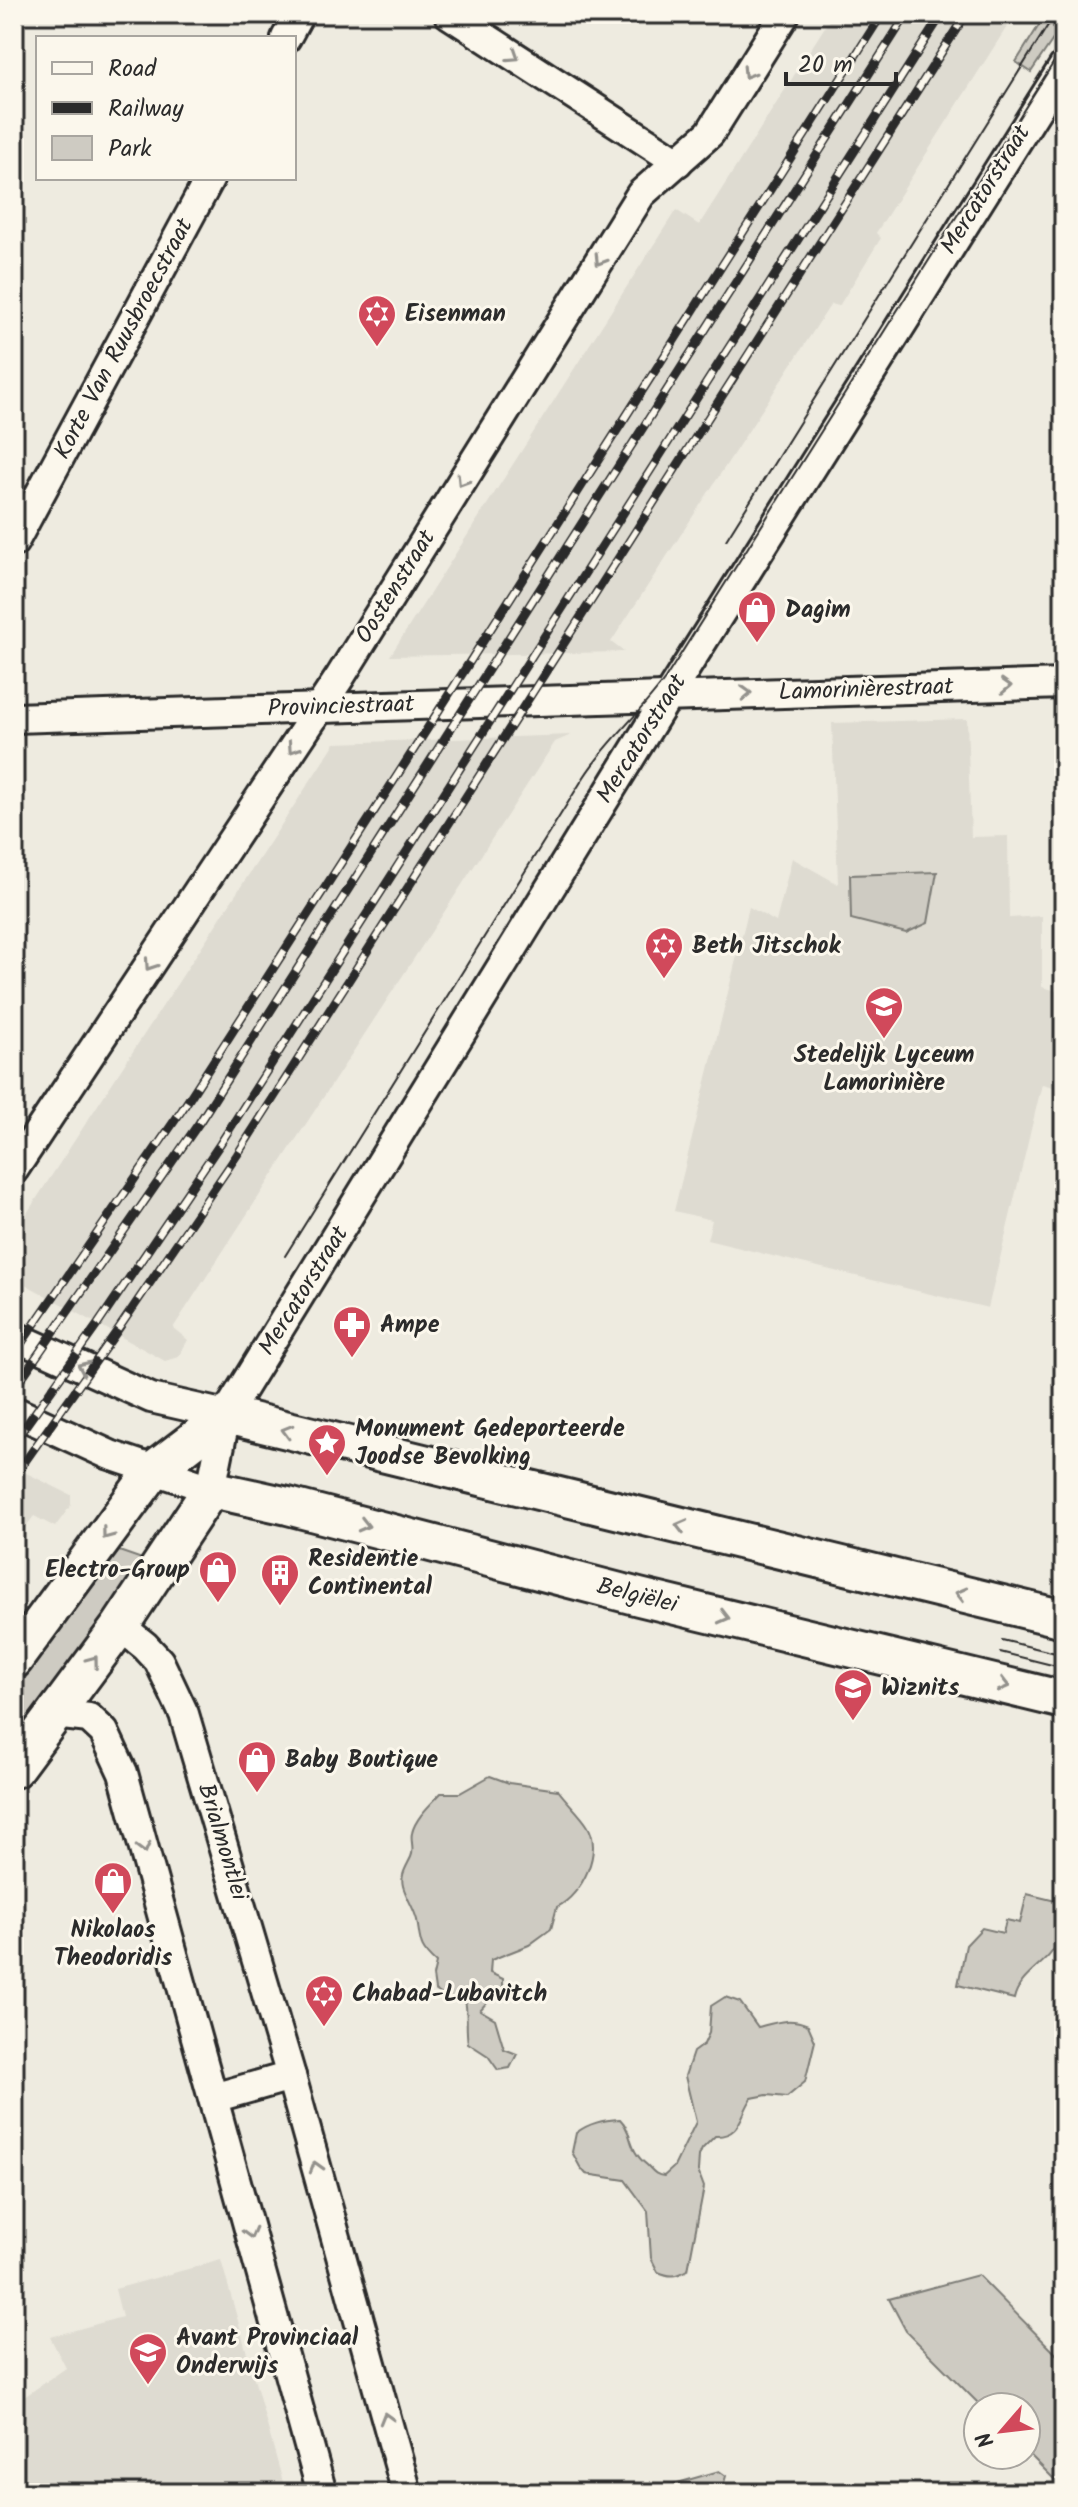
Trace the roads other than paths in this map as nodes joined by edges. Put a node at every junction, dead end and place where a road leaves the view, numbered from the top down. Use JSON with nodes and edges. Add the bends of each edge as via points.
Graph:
{"nodes":[{"id":1,"x":299,"y":14,"type":"edge"},
{"id":2,"x":449,"y":14,"type":"edge"},
{"id":3,"x":785,"y":14,"type":"edge"},
{"id":4,"x":287,"y":36,"type":"edge"},
{"id":5,"x":1064,"y":66,"type":"edge"},
{"id":6,"x":678,"y":162,"type":"junction"},
{"id":7,"x":209,"y":180,"type":"edge"},
{"id":8,"x":14,"y":542,"type":"edge"},
{"id":9,"x":1064,"y":684,"type":"edge"},
{"id":10,"x":668,"y":696,"type":"junction"},
{"id":11,"x":320,"y":707,"type":"junction"},
{"id":12,"x":14,"y":718,"type":"edge"},
{"id":13,"x":14,"y":1169,"type":"edge"},
{"id":14,"x":14,"y":1336,"type":"edge"},
{"id":15,"x":14,"y":1411,"type":"edge"},
{"id":16,"x":226,"y":1415,"type":"junction"},
{"id":17,"x":153,"y":1471,"type":"junction"},
{"id":18,"x":211,"y":1489,"type":"junction"},
{"id":19,"x":1064,"y":1619,"type":"edge"},
{"id":20,"x":120,"y":1626,"type":"junction"},
{"id":21,"x":14,"y":1660,"type":"edge"},
{"id":22,"x":1064,"y":1700,"type":"edge"},
{"id":23,"x":54,"y":1714,"type":"junction"},
{"id":24,"x":14,"y":1769,"type":"edge"},
{"id":25,"x":291,"y":2076,"type":"junction"},
{"id":26,"x":213,"y":2098,"type":"junction"},
{"id":27,"x":322,"y":2493,"type":"edge"},
{"id":28,"x":407,"y":2493,"type":"edge"}],
"edges":[{"from":1,"to":4,"type":"street"},
{"from":2,"to":6,"type":"street","one_way":true},
{"from":3,"to":6,"type":"street","name":"Oostenstraat","one_way":true,"via":[[710,133]]},
{"from":5,"to":10,"type":"street","name":"Mercatorstraat"},
{"from":6,"to":11,"type":"street","name":"Oostenstraat","one_way":true,"via":[[641,194]]},
{"from":7,"to":8,"type":"street","name":"Korte Van Ruusbroecstraat"},
{"from":10,"to":9,"type":"street","name":"Lamorinièrestraat","one_way":true},
{"from":10,"to":11,"type":"street","name":"Provinciestraat"},
{"from":10,"to":16,"type":"street","name":"Mercatorstraat"},
{"from":11,"to":12,"type":"street","name":"Provinciestraat"},
{"from":11,"to":13,"type":"street","name":"Oostenstraat","one_way":true},
{"from":16,"to":14,"type":"street","one_way":true,"via":[[151,1398]]},
{"from":15,"to":17,"type":"street"},
{"from":16,"to":17,"type":"street","name":"Mercatorstraat"},
{"from":16,"to":18,"type":"street","name":"Mercatorstraat"},
{"from":19,"to":16,"type":"street","one_way":true},
{"from":17,"to":18,"type":"street"},
{"from":17,"to":21,"type":"street","name":"Mercatorstraat","one_way":true},
{"from":18,"to":20,"type":"street","name":"Mercatorstraat"},
{"from":18,"to":22,"type":"street","name":"Belgiëlei","one_way":true},
{"from":23,"to":20,"type":"street","name":"Mercatorstraat","one_way":true},
{"from":20,"to":25,"type":"street","name":"Brialmontlei","via":[[159,1661],[184,1714]]},
{"from":23,"to":24,"type":"street","name":"Mercatorstraat"},
{"from":23,"to":26,"type":"street","one_way":true,"via":[[89,1718],[104,1732],[123,1773]]},
{"from":25,"to":26,"type":"street"},
{"from":28,"to":25,"type":"street","name":"Brialmontlei","one_way":true},
{"from":26,"to":27,"type":"street","one_way":true}]}
